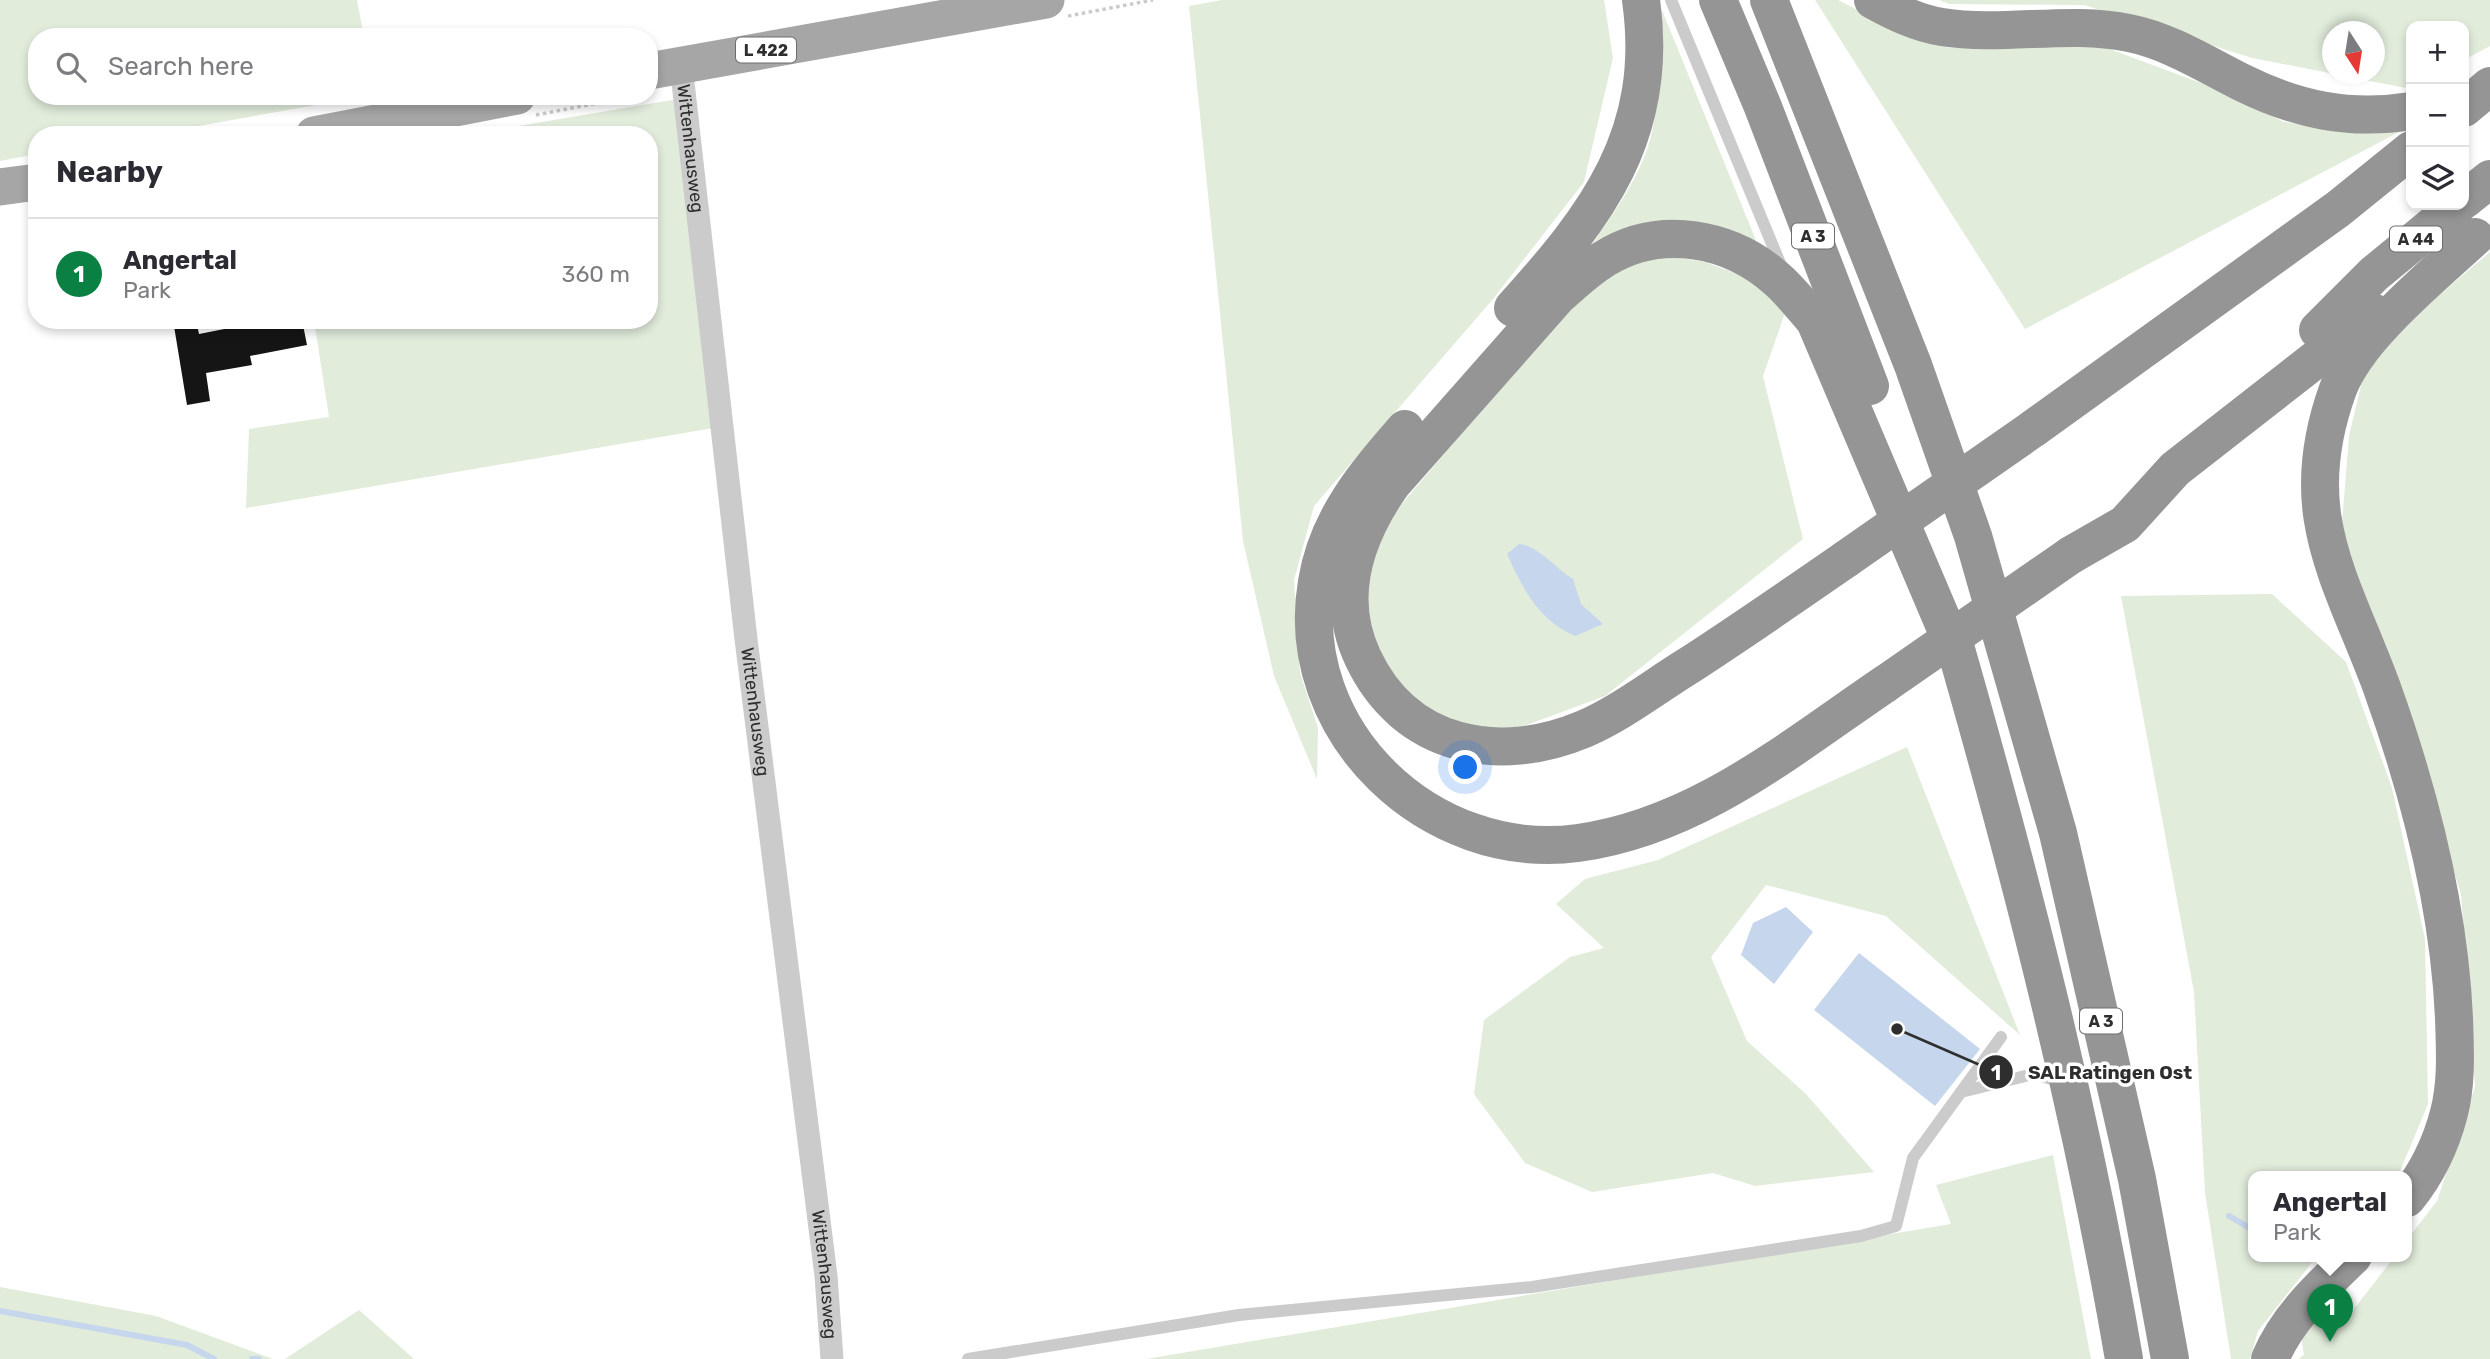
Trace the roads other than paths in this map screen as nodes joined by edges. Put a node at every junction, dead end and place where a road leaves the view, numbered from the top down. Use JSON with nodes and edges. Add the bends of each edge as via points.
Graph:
{"nodes":[{"id":1,"x":1046,"y":0,"type":"edge"},
{"id":2,"x":1640,"y":0,"type":"edge"},
{"id":3,"x":1671,"y":0,"type":"edge"},
{"id":4,"x":1718,"y":0,"type":"edge"},
{"id":5,"x":1769,"y":0,"type":"edge"},
{"id":6,"x":1872,"y":0,"type":"edge"},
{"id":7,"x":665,"y":68,"type":"edge"},
{"id":8,"x":2490,"y":74,"type":"edge"},
{"id":9,"x":2490,"y":86,"type":"edge"},
{"id":10,"x":2469,"y":89,"type":"edge"},
{"id":11,"x":2469,"y":104,"type":"edge"},
{"id":12,"x":470,"y":105,"type":"edge"},
{"id":13,"x":2406,"y":112,"type":"edge"},
{"id":14,"x":361,"y":126,"type":"edge"},
{"id":15,"x":2406,"y":154,"type":"edge"},
{"id":16,"x":2490,"y":179,"type":"edge"},
{"id":17,"x":28,"y":183,"type":"edge"},
{"id":18,"x":0,"y":187,"type":"edge"},
{"id":19,"x":2469,"y":196,"type":"edge"},
{"id":20,"x":2474,"y":222,"type":"edge"},
{"id":21,"x":1794,"y":297,"type":"junction"},
{"id":22,"x":2071,"y":555,"type":"junction"},
{"id":23,"x":1957,"y":655,"type":"junction"},
{"id":24,"x":2001,"y":1037,"type":"dead end"},
{"id":25,"x":2070,"y":1084,"type":"junction"},
{"id":26,"x":1961,"y":1092,"type":"junction"},
{"id":27,"x":2412,"y":1190,"type":"edge"},
{"id":28,"x":2347,"y":1262,"type":"edge"},
{"id":29,"x":832,"y":1359,"type":"edge"},
{"id":30,"x":968,"y":1359,"type":"edge"},
{"id":31,"x":2124,"y":1359,"type":"edge"},
{"id":32,"x":2170,"y":1359,"type":"edge"},
{"id":33,"x":2270,"y":1359,"type":"edge"}],
"edges":[{"from":1,"to":7,"type":"main road","number":"L 422"},
{"from":2,"to":22,"type":"highway","bridge":true,"via":[[1644,70],[1639,102],[1622,157],[1602,197],[1558,258],[1367,472],[1344,504],[1328,541],[1317,583],[1316,646],[1328,696],[1374,770],[1428,814],[1504,842],[1577,843],[1634,831],[1704,803],[1748,777]]},
{"from":3,"to":21,"type":"lane"},
{"from":4,"to":23,"type":"highway","number":"A 3","via":[[1868,380]]},
{"from":5,"to":32,"type":"highway","number":"A 3","via":[[1913,365],[1976,549],[2058,833],[2137,1179]]},
{"from":6,"to":13,"type":"highway","via":[[1909,18],[1943,27],[2129,33],[2177,49],[2306,109],[2370,116]]},
{"from":7,"to":29,"type":"street","name":"Wittenhausweg","via":[[746,639],[826,1276]]},
{"from":8,"to":10,"type":"highway"},
{"from":9,"to":11,"type":"highway"},
{"from":12,"to":14,"type":"main road"},
{"from":15,"to":21,"type":"highway","bridge":true,"via":[[2316,225],[2034,428],[1728,640],[1606,718],[1558,738],[1501,748],[1466,743],[1411,718],[1368,669],[1351,619],[1353,561],[1364,529],[1384,495],[1558,296],[1604,258],[1653,240],[1681,237],[1736,252],[1760,266]]},
{"from":16,"to":19,"type":"highway"},
{"from":17,"to":18,"type":"main road"},
{"from":20,"to":22,"type":"highway","via":[[2175,470],[2124,524]]},
{"from":20,"to":22,"type":"highway","number":"A 44","via":[[2374,274],[2329,321],[2197,426],[2122,508]]},
{"from":20,"to":27,"type":"highway","via":[[2367,342],[2339,387],[2324,438],[2319,481],[2322,525],[2334,573],[2415,786],[2441,905],[2452,988],[2455,1054],[2449,1112],[2429,1164]]},
{"from":21,"to":23,"type":"highway","via":[[1815,321]]},
{"from":23,"to":25,"type":"highway","number":"A 3","via":[[2005,822]]},
{"from":24,"to":26,"type":"lane"},
{"from":25,"to":26,"type":"lane","via":[[2033,1074]]},
{"from":25,"to":31,"type":"highway","number":"A 3"},
{"from":26,"to":30,"type":"lane","via":[[1913,1158],[1896,1226],[1861,1236],[1532,1287],[1239,1315]]},
{"from":28,"to":33,"type":"highway","via":[[2310,1298]]}]}
